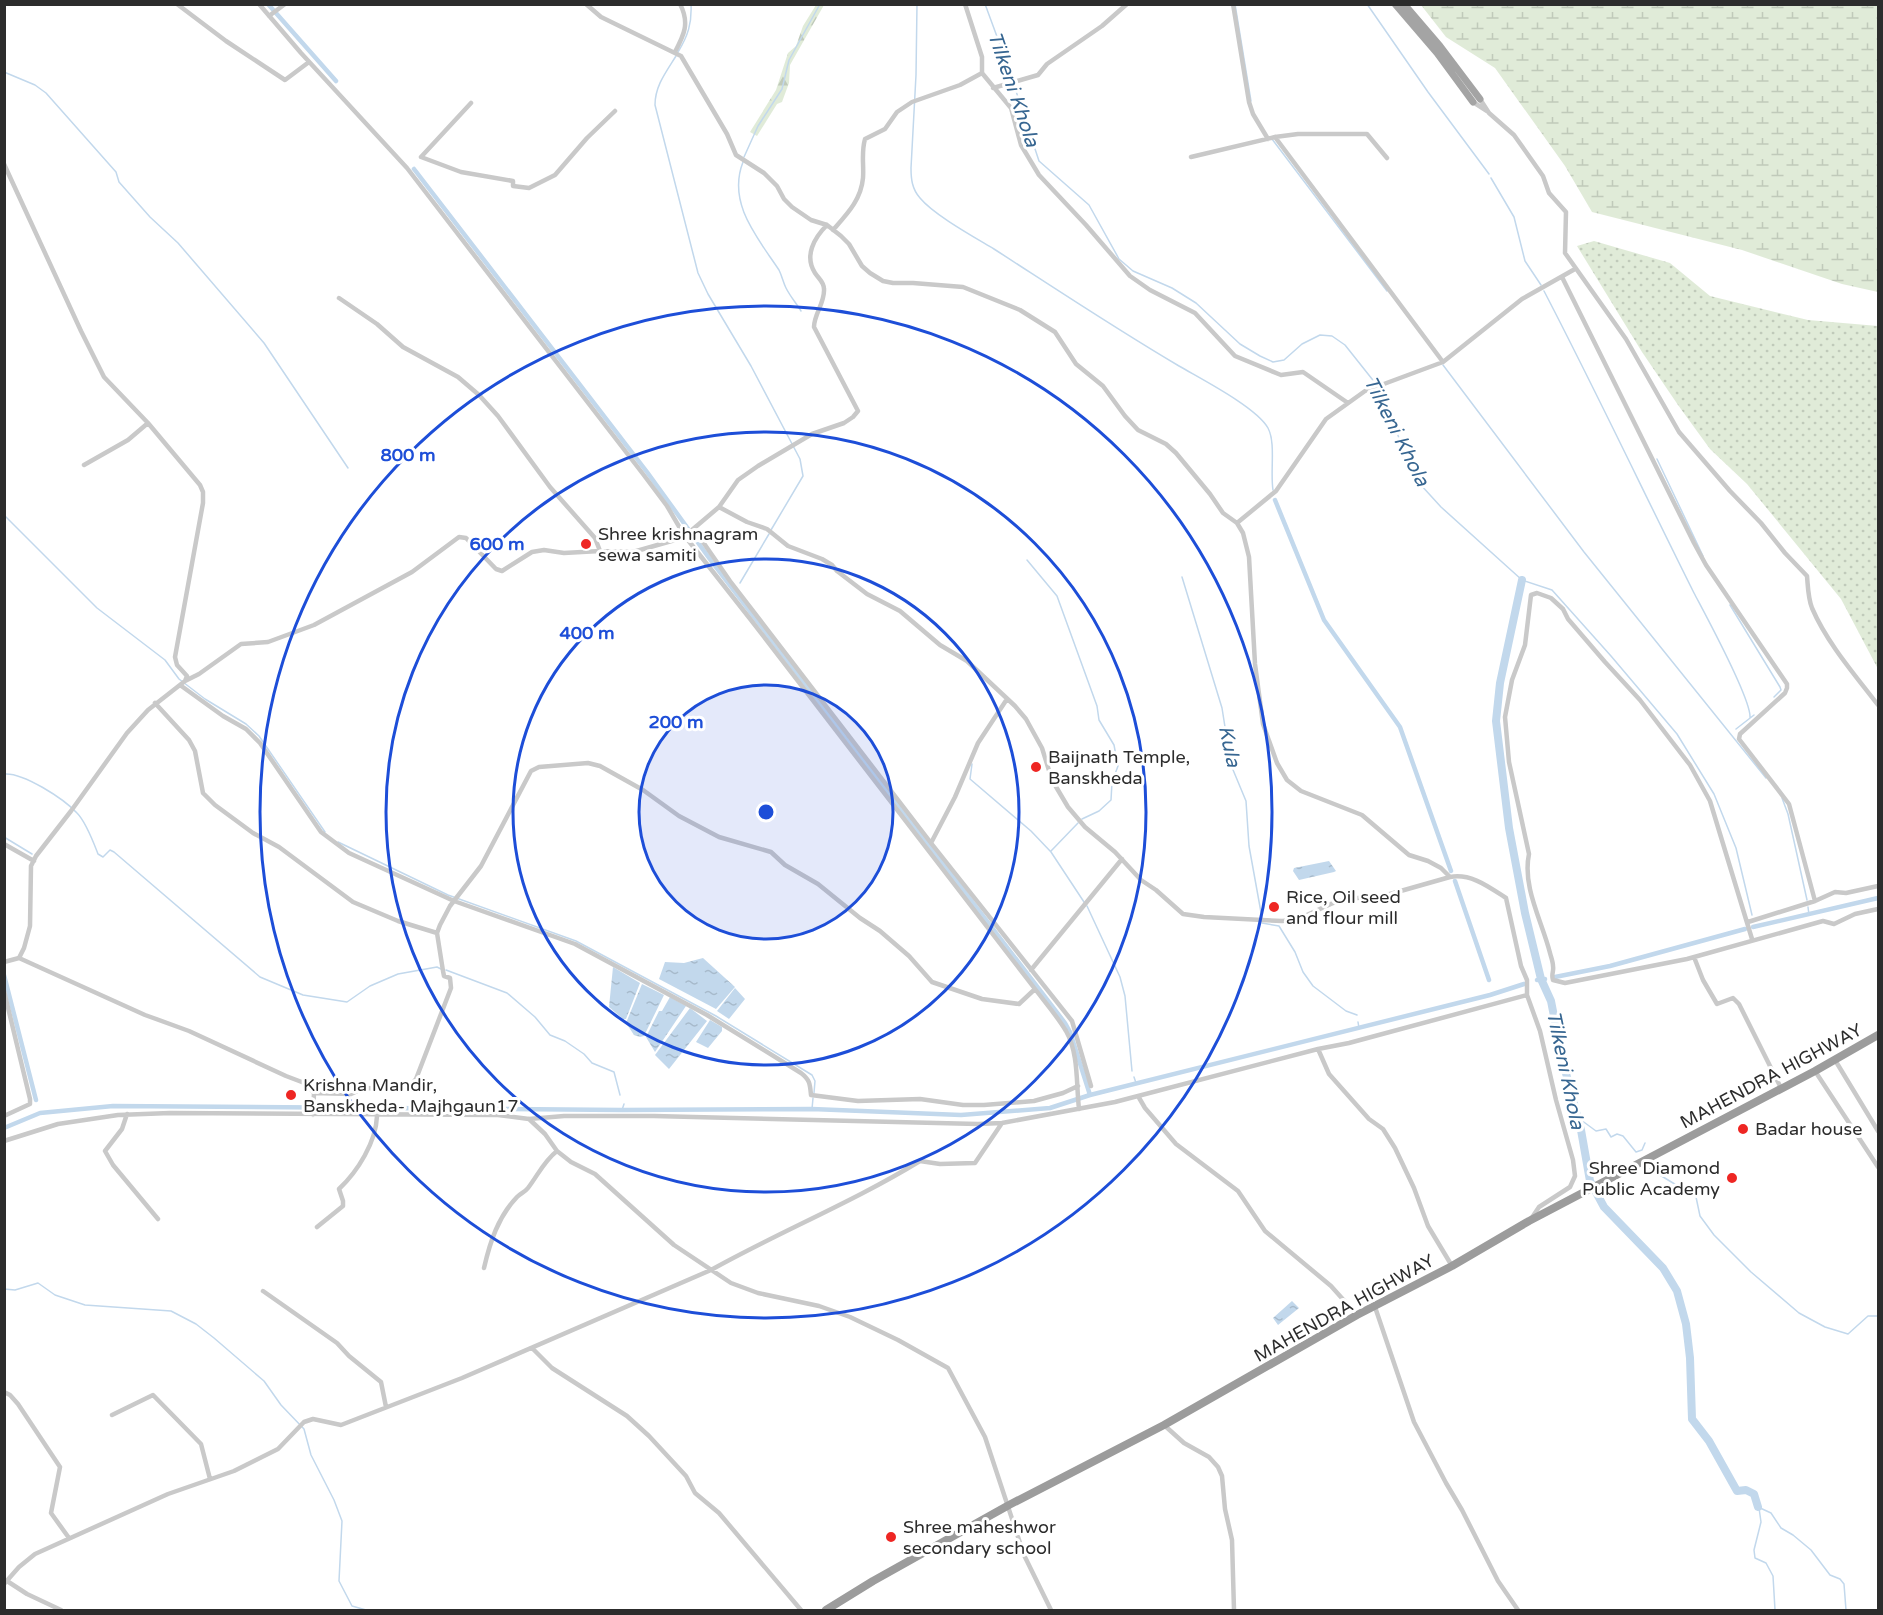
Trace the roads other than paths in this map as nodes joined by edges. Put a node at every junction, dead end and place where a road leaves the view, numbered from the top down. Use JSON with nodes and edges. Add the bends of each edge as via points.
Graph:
{"nodes":[{"id":1,"x":177,"y":4,"type":"edge"},
{"id":2,"x":259,"y":4,"type":"edge"},
{"id":3,"x":285,"y":4,"type":"edge"},
{"id":4,"x":586,"y":4,"type":"edge"},
{"id":5,"x":680,"y":4,"type":"edge"},
{"id":6,"x":965,"y":4,"type":"edge"},
{"id":7,"x":1127,"y":4,"type":"edge"},
{"id":8,"x":1233,"y":4,"type":"edge"},
{"id":9,"x":1395,"y":4,"type":"edge"},
{"id":10,"x":1404,"y":4,"type":"edge"},
{"id":11,"x":273,"y":13,"type":"junction"},
{"id":12,"x":675,"y":52,"type":"junction"},
{"id":13,"x":309,"y":62,"type":"junction"},
{"id":14,"x":982,"y":73,"type":"junction"},
{"id":15,"x":993,"y":88,"type":"junction"},
{"id":16,"x":1477,"y":101,"type":"junction"},
{"id":17,"x":471,"y":103,"type":"dead end"},
{"id":18,"x":615,"y":111,"type":"dead end"},
{"id":19,"x":1271,"y":138,"type":"junction"},
{"id":20,"x":1191,"y":157,"type":"dead end"},
{"id":21,"x":1387,"y":158,"type":"dead end"},
{"id":22,"x":4,"y":164,"type":"edge"},
{"id":23,"x":827,"y":225,"type":"junction"},
{"id":24,"x":832,"y":230,"type":"junction"},
{"id":25,"x":1575,"y":269,"type":"junction"},
{"id":26,"x":1562,"y":277,"type":"junction"},
{"id":27,"x":339,"y":298,"type":"dead end"},
{"id":28,"x":1443,"y":362,"type":"junction"},
{"id":29,"x":1348,"y":403,"type":"junction"},
{"id":30,"x":148,"y":423,"type":"junction"},
{"id":31,"x":84,"y":465,"type":"dead end"},
{"id":32,"x":719,"y":507,"type":"junction"},
{"id":33,"x":1237,"y":523,"type":"junction"},
{"id":34,"x":694,"y":529,"type":"junction"},
{"id":35,"x":685,"y":535,"type":"junction"},
{"id":36,"x":600,"y":551,"type":"junction"},
{"id":37,"x":182,"y":683,"type":"junction"},
{"id":38,"x":1007,"y":699,"type":"junction"},
{"id":39,"x":155,"y":703,"type":"junction"},
{"id":40,"x":1878,"y":705,"type":"edge"},
{"id":41,"x":931,"y":843,"type":"junction"},
{"id":42,"x":4,"y":844,"type":"edge"},
{"id":43,"x":1122,"y":859,"type":"junction"},
{"id":44,"x":34,"y":861,"type":"junction"},
{"id":45,"x":1450,"y":877,"type":"junction"},
{"id":46,"x":1878,"y":886,"type":"edge"},
{"id":47,"x":455,"y":899,"type":"junction"},
{"id":48,"x":1815,"y":901,"type":"junction"},
{"id":49,"x":1878,"y":909,"type":"edge"},
{"id":50,"x":1748,"y":922,"type":"junction"},
{"id":51,"x":437,"y":933,"type":"junction"},
{"id":52,"x":1752,"y":939,"type":"junction"},
{"id":53,"x":1694,"y":957,"type":"junction"},
{"id":54,"x":19,"y":958,"type":"junction"},
{"id":55,"x":4,"y":963,"type":"edge"},
{"id":56,"x":1031,"y":970,"type":"junction"},
{"id":57,"x":1035,"y":989,"type":"junction"},
{"id":58,"x":4,"y":991,"type":"edge"},
{"id":59,"x":1527,"y":995,"type":"junction"},
{"id":60,"x":1878,"y":1035,"type":"edge"},
{"id":61,"x":1318,"y":1049,"type":"junction"},
{"id":62,"x":1835,"y":1060,"type":"junction"},
{"id":63,"x":1815,"y":1071,"type":"junction"},
{"id":64,"x":1078,"y":1086,"type":"junction"},
{"id":65,"x":1091,"y":1086,"type":"dead end"},
{"id":66,"x":1781,"y":1088,"type":"junction"},
{"id":67,"x":313,"y":1095,"type":"junction"},
{"id":68,"x":1138,"y":1096,"type":"junction"},
{"id":69,"x":1079,"y":1109,"type":"junction"},
{"id":70,"x":127,"y":1114,"type":"junction"},
{"id":71,"x":313,"y":1115,"type":"junction"},
{"id":72,"x":4,"y":1116,"type":"edge"},
{"id":73,"x":377,"y":1116,"type":"junction"},
{"id":74,"x":529,"y":1119,"type":"junction"},
{"id":75,"x":1002,"y":1123,"type":"junction"},
{"id":76,"x":1878,"y":1131,"type":"edge"},
{"id":77,"x":4,"y":1141,"type":"edge"},
{"id":78,"x":557,"y":1151,"type":"junction"},
{"id":79,"x":1878,"y":1167,"type":"edge"},
{"id":80,"x":158,"y":1219,"type":"dead end"},
{"id":81,"x":1529,"y":1221,"type":"junction"},
{"id":82,"x":317,"y":1227,"type":"dead end"},
{"id":83,"x":1452,"y":1266,"type":"junction"},
{"id":84,"x":484,"y":1268,"type":"dead end"},
{"id":85,"x":711,"y":1270,"type":"junction"},
{"id":86,"x":262,"y":1291,"type":"dead end"},
{"id":87,"x":1375,"y":1307,"type":"junction"},
{"id":88,"x":1357,"y":1315,"type":"junction"},
{"id":89,"x":532,"y":1348,"type":"junction"},
{"id":90,"x":4,"y":1392,"type":"edge"},
{"id":91,"x":386,"y":1407,"type":"junction"},
{"id":92,"x":112,"y":1415,"type":"dead end"},
{"id":93,"x":1164,"y":1425,"type":"junction"},
{"id":94,"x":210,"y":1479,"type":"junction"},
{"id":95,"x":1009,"y":1505,"type":"junction"},
{"id":96,"x":69,"y":1538,"type":"junction"},
{"id":97,"x":6,"y":1582,"type":"edge"},
{"id":98,"x":61,"y":1611,"type":"edge"},
{"id":99,"x":801,"y":1611,"type":"edge"},
{"id":100,"x":826,"y":1611,"type":"edge"},
{"id":101,"x":1051,"y":1611,"type":"edge"},
{"id":102,"x":1234,"y":1611,"type":"edge"},
{"id":103,"x":1518,"y":1611,"type":"edge"}],
"edges":[{"from":1,"to":13,"type":"street","via":[[285,80]]},
{"from":2,"to":11,"type":"street"},
{"from":3,"to":11,"type":"street"},
{"from":4,"to":12,"type":"street","via":[[601,17]]},
{"from":5,"to":12,"type":"street","via":[[686,15],[686,31]]},
{"from":6,"to":14,"type":"street","via":[[982,57]]},
{"from":7,"to":15,"type":"street","via":[[1038,75]]},
{"from":8,"to":19,"type":"street","via":[[1249,102]]},
{"from":9,"to":16,"type":"main road"},
{"from":10,"to":16,"type":"main road","via":[[1440,46]]},
{"from":11,"to":13,"type":"street"},
{"from":12,"to":23,"type":"street","via":[[681,56],[736,155],[764,173],[792,207]]},
{"from":13,"to":35,"type":"street","via":[[407,168],[643,474]]},
{"from":14,"to":15,"type":"street"},
{"from":14,"to":24,"type":"street","via":[[915,101],[897,112],[885,129],[865,140],[860,193],[853,208]]},
{"from":15,"to":29,"type":"street","via":[[1011,108],[1021,145],[1039,175],[1130,276],[1195,313],[1236,356],[1281,375],[1303,372]]},
{"from":16,"to":25,"type":"street","via":[[1514,135],[1544,176],[1549,193],[1566,212],[1565,253]]},
{"from":17,"to":18,"type":"street","via":[[422,157],[461,172],[513,181],[513,186],[529,188],[555,175]]},
{"from":19,"to":20,"type":"street"},
{"from":19,"to":21,"type":"street","via":[[1313,133],[1367,134]]},
{"from":19,"to":28,"type":"street"},
{"from":22,"to":30,"type":"street","via":[[104,377]]},
{"from":23,"to":24,"type":"street"},
{"from":23,"to":32,"type":"street","via":[[817,235],[810,255],[825,292],[814,327],[858,411],[844,423],[812,434],[751,471],[738,480]]},
{"from":24,"to":33,"type":"street","via":[[849,244],[862,266],[883,281],[963,287],[1020,310],[1055,332],[1076,363],[1103,386],[1125,416],[1176,453],[1223,513]]},
{"from":25,"to":26,"type":"street"},
{"from":25,"to":40,"type":"street","via":[[1626,339],[1679,432],[1808,576],[1812,608],[1832,643]]},
{"from":26,"to":28,"type":"street","via":[[1522,299]]},
{"from":26,"to":48,"type":"street","via":[[1706,565],[1786,684],[1785,693],[1739,739],[1789,804]]},
{"from":27,"to":36,"type":"street","via":[[403,347],[458,377],[478,395],[594,538]]},
{"from":28,"to":29,"type":"street","via":[[1365,390]]},
{"from":29,"to":33,"type":"street","via":[[1326,419],[1274,492]]},
{"from":30,"to":31,"type":"street","via":[[128,440]]},
{"from":30,"to":37,"type":"street","via":[[196,478],[203,492],[175,657],[187,676]]},
{"from":32,"to":34,"type":"street"},
{"from":32,"to":38,"type":"street","via":[[767,529],[788,546],[832,565],[867,594],[900,611],[940,645],[967,661]]},
{"from":33,"to":45,"type":"street","via":[[1249,557],[1263,724],[1287,780],[1301,791],[1362,815],[1409,855],[1435,865]]},
{"from":34,"to":35,"type":"street"},
{"from":34,"to":41,"type":"street"},
{"from":35,"to":36,"type":"street","via":[[639,551]]},
{"from":35,"to":57,"type":"street"},
{"from":36,"to":37,"type":"street","via":[[532,552],[502,571],[466,538],[459,537],[385,588],[297,633],[268,642],[242,644]]},
{"from":37,"to":39,"type":"street"},
{"from":37,"to":47,"type":"street","via":[[260,743],[307,813],[331,841],[349,853]]},
{"from":38,"to":41,"type":"street","via":[[978,743]]},
{"from":38,"to":43,"type":"street","via":[[1035,732],[1052,780],[1068,807]]},
{"from":39,"to":44,"type":"street","via":[[127,733]]},
{"from":39,"to":51,"type":"street","via":[[189,740],[203,793],[215,805],[353,902]]},
{"from":41,"to":56,"type":"street"},
{"from":42,"to":44,"type":"street"},
{"from":43,"to":45,"type":"street","via":[[1182,914],[1282,921],[1296,920],[1351,898],[1376,898]]},
{"from":43,"to":56,"type":"street"},
{"from":44,"to":54,"type":"street","via":[[30,926]]},
{"from":45,"to":59,"type":"street","via":[[1474,879],[1506,898],[1527,980]]},
{"from":46,"to":48,"type":"street","via":[[1835,892]]},
{"from":47,"to":51,"type":"street"},
{"from":47,"to":57,"type":"street","via":[[481,866],[531,771],[588,763],[633,784],[679,816],[719,837],[771,852],[880,931],[932,982],[982,999],[1019,1004]]},
{"from":47,"to":64,"type":"street","via":[[575,944],[707,1015],[808,1078],[811,1095],[858,1101],[920,1098],[984,1105],[1034,1101]]},
{"from":48,"to":50,"type":"street"},
{"from":49,"to":52,"type":"street","via":[[1834,924],[1823,921]]},
{"from":50,"to":52,"type":"street"},
{"from":50,"to":53,"type":"street","via":[[1710,801],[1690,765],[1563,609],[1551,598],[1531,595],[1525,645],[1512,680],[1505,717],[1509,762],[1529,854],[1530,890],[1551,957],[1553,980],[1565,983]]},
{"from":51,"to":67,"type":"street","via":[[444,976],[450,978],[451,988],[416,1080],[396,1089],[363,1088],[351,1094]]},
{"from":52,"to":53,"type":"street"},
{"from":53,"to":66,"type":"street","via":[[1718,1004],[1733,998],[1739,1004]]},
{"from":54,"to":55,"type":"street"},
{"from":54,"to":67,"type":"street","via":[[307,1084]]},
{"from":56,"to":65,"type":"street","via":[[1072,1022]]},
{"from":57,"to":64,"type":"street","via":[[1067,1032]]},
{"from":58,"to":72,"type":"street","via":[[30,1104]]},
{"from":59,"to":61,"type":"street"},
{"from":59,"to":81,"type":"street","via":[[1540,1031],[1575,1176],[1570,1187],[1539,1207]]},
{"from":60,"to":62,"type":"highway","name":"MAHENDRA HIGHWAY"},
{"from":61,"to":68,"type":"street"},
{"from":61,"to":83,"type":"street","via":[[1329,1074],[1383,1129],[1395,1148],[1428,1226]]},
{"from":62,"to":63,"type":"highway","name":"MAHENDRA HIGHWAY"},
{"from":62,"to":76,"type":"street"},
{"from":63,"to":66,"type":"highway","name":"MAHENDRA HIGHWAY"},
{"from":63,"to":79,"type":"street"},
{"from":64,"to":69,"type":"street"},
{"from":66,"to":81,"type":"highway","name":"MAHENDRA HIGHWAY"},
{"from":67,"to":71,"type":"street"},
{"from":68,"to":69,"type":"street"},
{"from":68,"to":88,"type":"street","via":[[1176,1144],[1238,1191],[1265,1231],[1326,1281]]},
{"from":69,"to":75,"type":"street"},
{"from":70,"to":71,"type":"street"},
{"from":70,"to":77,"type":"street","via":[[57,1124]]},
{"from":70,"to":80,"type":"street","via":[[122,1129],[105,1151]]},
{"from":71,"to":73,"type":"street"},
{"from":73,"to":74,"type":"street","via":[[498,1115]]},
{"from":73,"to":82,"type":"street","via":[[377,1129],[370,1144],[351,1178],[339,1189],[343,1206]]},
{"from":74,"to":75,"type":"street","via":[[574,1116]]},
{"from":74,"to":78,"type":"street"},
{"from":75,"to":85,"type":"street","via":[[975,1163],[920,1161]]},
{"from":78,"to":84,"type":"street","via":[[497,1225]]},
{"from":78,"to":85,"type":"street","via":[[595,1174],[674,1245]]},
{"from":81,"to":83,"type":"highway","name":"MAHENDRA HIGHWAY"},
{"from":83,"to":87,"type":"highway","name":"MAHENDRA HIGHWAY"},
{"from":85,"to":89,"type":"street"},
{"from":85,"to":95,"type":"street","via":[[758,1293],[850,1317],[948,1368],[985,1437]]},
{"from":86,"to":91,"type":"street","via":[[337,1342],[381,1382]]},
{"from":87,"to":88,"type":"highway","name":"MAHENDRA HIGHWAY"},
{"from":87,"to":103,"type":"street","via":[[1414,1422],[1494,1575]]},
{"from":88,"to":93,"type":"highway","name":"MAHENDRA HIGHWAY"},
{"from":89,"to":91,"type":"street"},
{"from":89,"to":99,"type":"street","via":[[552,1368],[627,1416],[649,1436]]},
{"from":90,"to":96,"type":"street","via":[[18,1404],[60,1467],[51,1513]]},
{"from":91,"to":94,"type":"street","via":[[340,1425],[313,1419],[304,1422],[278,1449]]},
{"from":92,"to":94,"type":"street","via":[[153,1395],[201,1444]]},
{"from":93,"to":95,"type":"highway","name":"MAHENDRA HIGHWAY"},
{"from":93,"to":102,"type":"street","via":[[1184,1443],[1209,1457],[1222,1476],[1232,1540]]},
{"from":94,"to":96,"type":"street"},
{"from":95,"to":100,"type":"highway","name":"MAHENDRA HIGHWAY"},
{"from":95,"to":101,"type":"street","via":[[1024,1555]]},
{"from":96,"to":97,"type":"street","via":[[35,1554]]},
{"from":97,"to":98,"type":"street"}]}
